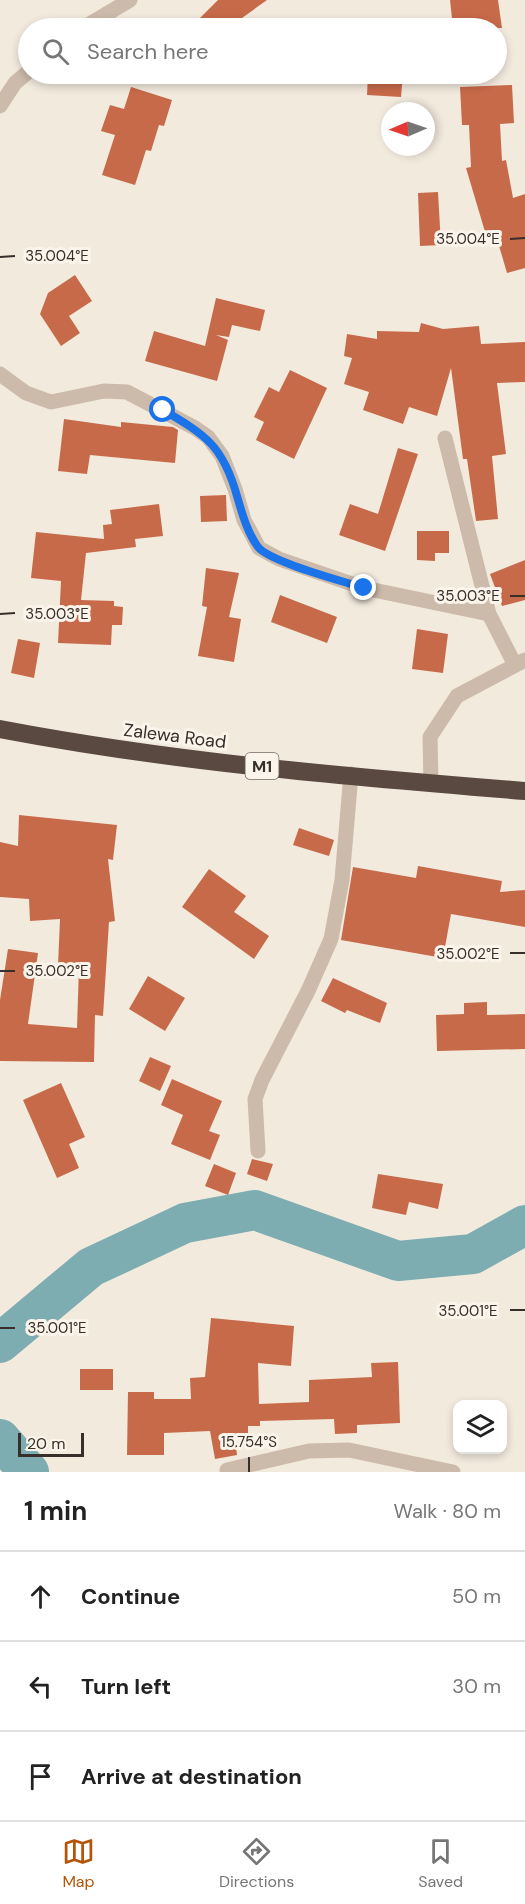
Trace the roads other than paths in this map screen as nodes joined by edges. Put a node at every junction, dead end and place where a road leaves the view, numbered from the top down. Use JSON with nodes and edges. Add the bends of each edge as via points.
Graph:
{"nodes":[{"id":1,"x":130,"y":0,"type":"edge"},
{"id":2,"x":100,"y":18,"type":"edge"},
{"id":3,"x":18,"y":80,"type":"edge"},
{"id":4,"x":0,"y":106,"type":"edge"},
{"id":5,"x":0,"y":374,"type":"edge"},
{"id":6,"x":445,"y":438,"type":"dead end"},
{"id":7,"x":489,"y":614,"type":"junction"},
{"id":8,"x":520,"y":662,"type":"edge"},
{"id":9,"x":0,"y":729,"type":"edge"},
{"id":10,"x":351,"y":774,"type":"junction"},
{"id":11,"x":431,"y":783,"type":"junction"},
{"id":12,"x":525,"y":791,"type":"edge"},
{"id":13,"x":258,"y":1151,"type":"dead end"},
{"id":14,"x":423,"y":1468,"type":"edge"},
{"id":15,"x":227,"y":1470,"type":"dead end"},
{"id":16,"x":453,"y":1472,"type":"edge"}],
"edges":[{"from":1,"to":2,"type":"street"},
{"from":3,"to":4,"type":"street"},
{"from":5,"to":7,"type":"street","via":[[26,393],[51,402],[104,391],[127,392],[195,428],[208,437],[222,456],[244,520],[259,548],[279,560],[364,588]]},
{"from":6,"to":7,"type":"street"},
{"from":7,"to":8,"type":"street"},
{"from":8,"to":11,"type":"street","via":[[457,696],[430,737]]},
{"from":9,"to":10,"type":"highway","name":"Zalewa Road","number":"M1","via":[[196,761]]},
{"from":10,"to":11,"type":"highway","name":"Zalewa Road","number":"M1"},
{"from":10,"to":13,"type":"street","via":[[342,880],[331,939],[255,1099]]},
{"from":11,"to":12,"type":"highway","name":"Zalewa Road","number":"M1"},
{"from":14,"to":15,"type":"street","via":[[349,1450],[309,1451]]},
{"from":14,"to":16,"type":"street"}]}
